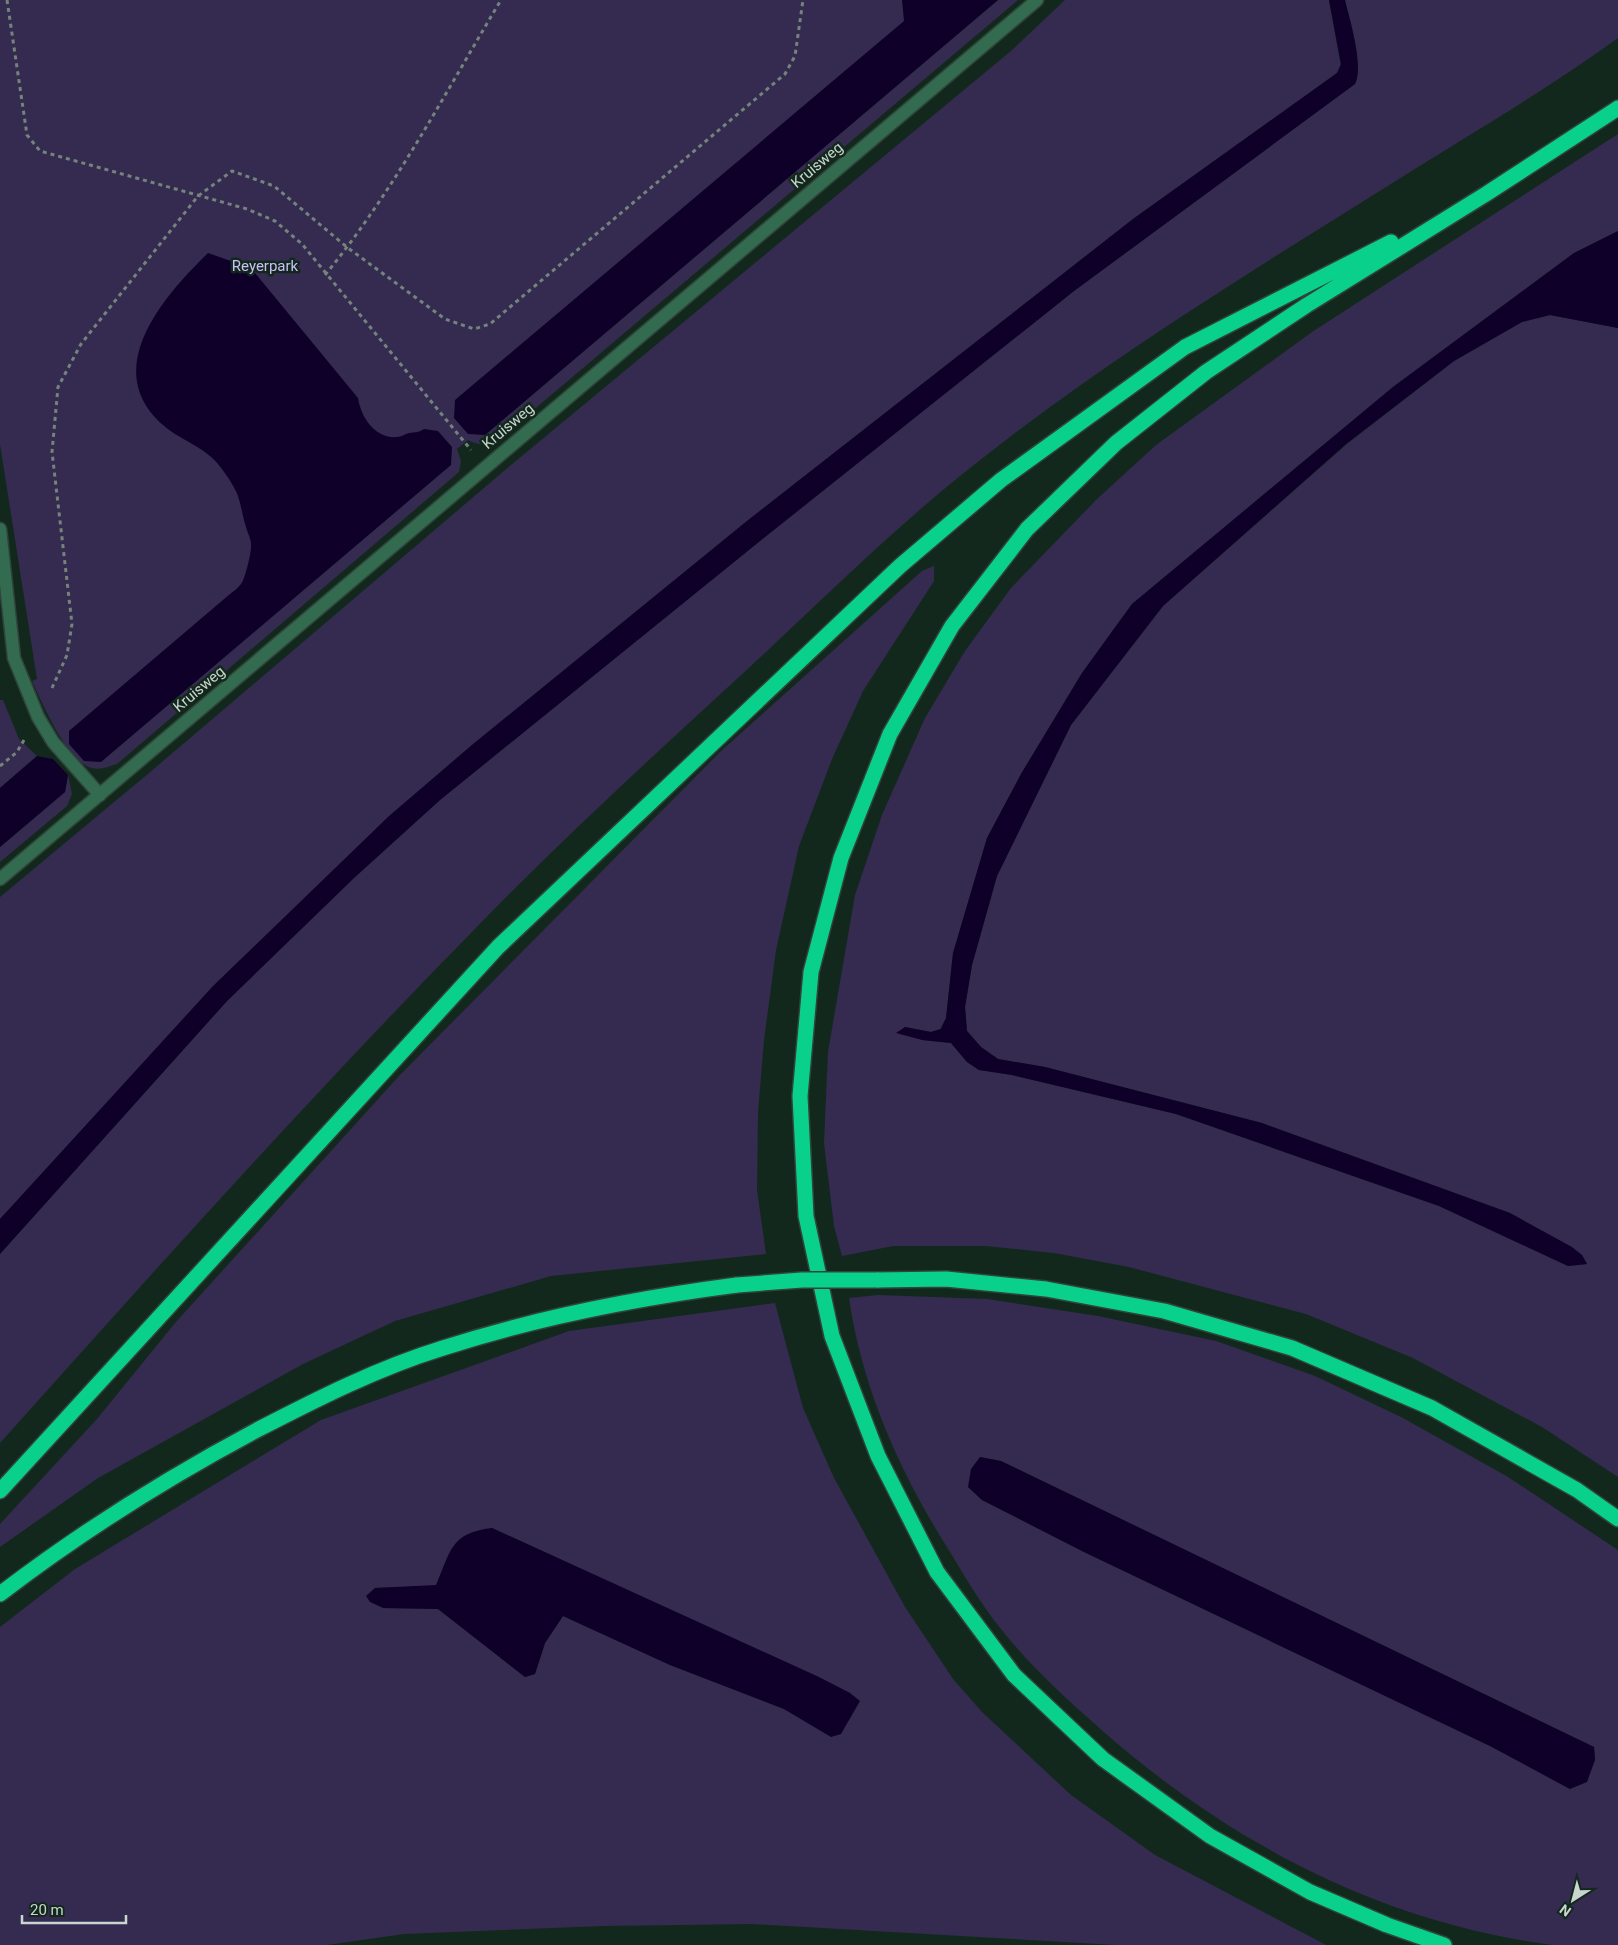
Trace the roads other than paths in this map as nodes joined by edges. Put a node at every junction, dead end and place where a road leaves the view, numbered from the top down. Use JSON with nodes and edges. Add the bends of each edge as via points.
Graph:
{"nodes":[{"id":1,"x":1037,"y":0,"type":"edge"},
{"id":2,"x":1618,"y":108,"type":"edge"},
{"id":3,"x":1486,"y":194,"type":"junction"},
{"id":4,"x":0,"y":529,"type":"edge"},
{"id":5,"x":100,"y":795,"type":"junction"},
{"id":6,"x":0,"y":879,"type":"edge"},
{"id":7,"x":0,"y":1492,"type":"edge"},
{"id":8,"x":1618,"y":1519,"type":"edge"},
{"id":9,"x":0,"y":1594,"type":"edge"},
{"id":10,"x":1444,"y":1945,"type":"edge"}],
"edges":[{"from":1,"to":5,"type":"street","name":"Kruisweg"},
{"from":2,"to":3,"type":"highway"},
{"from":3,"to":7,"type":"highway","via":[[1185,347],[1001,480],[900,566],[498,947]]},
{"from":3,"to":10,"type":"highway","via":[[1206,372],[1116,443],[1027,529],[952,626],[890,734],[841,858],[811,972],[800,1096],[806,1216],[832,1336],[878,1456],[942,1580],[1014,1674],[1103,1760],[1210,1836],[1310,1892],[1387,1926]]},
{"from":4,"to":5,"type":"street","via":[[14,658],[38,718],[53,742]]},
{"from":5,"to":6,"type":"street","name":"Kruisweg"},
{"from":8,"to":9,"type":"highway","bridge":true,"via":[[1577,1490],[1432,1408],[1292,1348],[1164,1311],[1046,1289],[946,1279],[802,1280],[651,1296],[582,1310],[442,1348],[327,1393],[181,1471],[44,1561]]}]}
